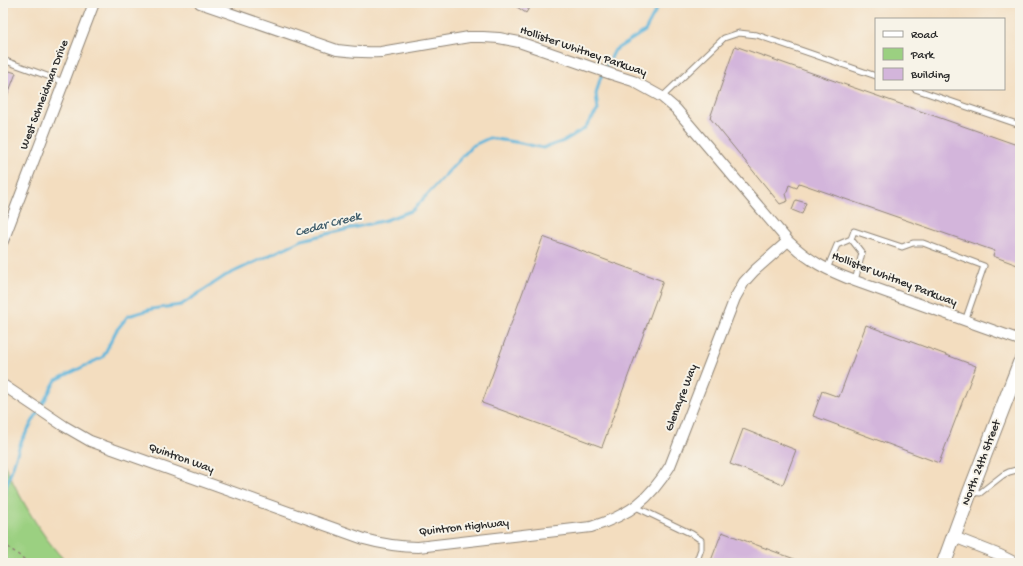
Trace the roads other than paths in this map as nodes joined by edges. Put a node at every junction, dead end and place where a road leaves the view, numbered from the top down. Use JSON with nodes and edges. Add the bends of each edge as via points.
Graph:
{"nodes":[{"id":1,"x":94,"y":3,"type":"edge"},
{"id":2,"x":200,"y":3,"type":"edge"},
{"id":3,"x":3,"y":60,"type":"edge"},
{"id":4,"x":875,"y":76,"type":"edge"},
{"id":5,"x":64,"y":82,"type":"junction"},
{"id":6,"x":918,"y":90,"type":"edge"},
{"id":7,"x":662,"y":97,"type":"junction"},
{"id":8,"x":1020,"y":125,"type":"edge"},
{"id":9,"x":851,"y":239,"type":"junction"},
{"id":10,"x":3,"y":241,"type":"edge"},
{"id":11,"x":788,"y":241,"type":"junction"},
{"id":12,"x":827,"y":269,"type":"junction"},
{"id":13,"x":855,"y":281,"type":"junction"},
{"id":14,"x":966,"y":320,"type":"junction"},
{"id":15,"x":1020,"y":340,"type":"edge"},
{"id":16,"x":1020,"y":363,"type":"edge"},
{"id":17,"x":3,"y":385,"type":"edge"},
{"id":18,"x":1020,"y":470,"type":"edge"},
{"id":19,"x":970,"y":492,"type":"junction"},
{"id":20,"x":636,"y":507,"type":"junction"},
{"id":21,"x":571,"y":529,"type":"joint"},
{"id":22,"x":954,"y":537,"type":"junction"},
{"id":23,"x":360,"y":538,"type":"joint"},
{"id":24,"x":998,"y":559,"type":"edge"},
{"id":25,"x":696,"y":563,"type":"edge"},
{"id":26,"x":944,"y":563,"type":"edge"},
{"id":27,"x":1016,"y":563,"type":"edge"}],
"edges":[{"from":1,"to":5,"type":"street","name":"West Schneidman Drive"},
{"from":2,"to":7,"type":"street","name":"Hollister Whitney Parkway","via":[[336,50],[351,52],[380,52],[483,37],[519,42],[633,81]]},
{"from":3,"to":5,"type":"lane"},
{"from":4,"to":7,"type":"lane","via":[[757,35],[739,32],[724,38]]},
{"from":5,"to":10,"type":"street","name":"West Schneidman Drive"},
{"from":6,"to":8,"type":"lane"},
{"from":7,"to":11,"type":"street","name":"Hollister Whitney Parkway"},
{"from":9,"to":12,"type":"lane","via":[[837,245]]},
{"from":9,"to":13,"type":"lane","via":[[862,253]]},
{"from":9,"to":14,"type":"lane","via":[[854,231],[902,247],[912,243],[923,243],[984,266]]},
{"from":11,"to":12,"type":"street","name":"Hollister Whitney Parkway","via":[[816,264]]},
{"from":11,"to":20,"type":"street","name":"Glenayre Way","via":[[744,282],[735,298],[670,466],[657,486]]},
{"from":12,"to":13,"type":"street","name":"Hollister Whitney Parkway"},
{"from":13,"to":14,"type":"street","name":"Hollister Whitney Parkway"},
{"from":14,"to":15,"type":"street","name":"Hollister Whitney Parkway"},
{"from":16,"to":19,"type":"main road","name":"North 24th Street"},
{"from":17,"to":23,"type":"street","name":"Quintron Way","via":[[90,441]]},
{"from":18,"to":19,"type":"lane","via":[[1003,475],[983,492]]},
{"from":19,"to":22,"type":"main road","name":"North 24th Street"},
{"from":20,"to":21,"type":"street","name":"Glenayre Way","via":[[607,522],[592,527]]},
{"from":20,"to":25,"type":"lane","via":[[700,540],[701,549]]},
{"from":21,"to":23,"type":"street","name":"Quintron Highway","via":[[418,547],[402,547]]},
{"from":22,"to":24,"type":"street"},
{"from":22,"to":26,"type":"main road","name":"North 24th Street"},
{"from":24,"to":27,"type":"street"}]}
